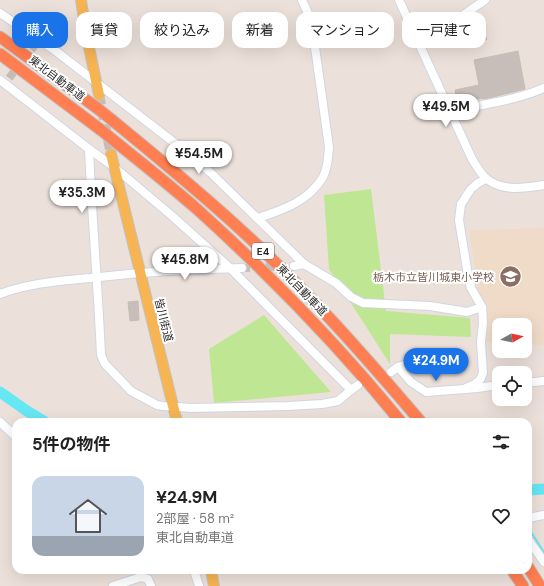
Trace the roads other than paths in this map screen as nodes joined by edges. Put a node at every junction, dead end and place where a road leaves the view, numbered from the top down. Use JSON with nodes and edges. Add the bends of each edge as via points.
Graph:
{"nodes":[{"id":1,"x":81,"y":0,"type":"edge"},
{"id":2,"x":302,"y":0,"type":"edge"},
{"id":3,"x":399,"y":0,"type":"edge"},
{"id":4,"x":485,"y":0,"type":"edge"},
{"id":5,"x":405,"y":12,"type":"edge"},
{"id":6,"x":468,"y":12,"type":"edge"},
{"id":7,"x":0,"y":13,"type":"edge"},
{"id":8,"x":0,"y":37,"type":"edge"},
{"id":9,"x":421,"y":48,"type":"edge"},
{"id":10,"x":0,"y":54,"type":"edge"},
{"id":11,"x":3,"y":81,"type":"edge"},
{"id":12,"x":96,"y":83,"type":"junction"},
{"id":13,"x":544,"y":88,"type":"edge"},
{"id":14,"x":99,"y":95,"type":"tunnel mouth"},
{"id":15,"x":450,"y":112,"type":"junction"},
{"id":16,"x":89,"y":149,"type":"junction"},
{"id":17,"x":111,"y":154,"type":"tunnel mouth"},
{"id":18,"x":114,"y":167,"type":"junction"},
{"id":19,"x":486,"y":179,"type":"junction"},
{"id":20,"x":544,"y":185,"type":"edge"},
{"id":21,"x":258,"y":218,"type":"junction"},
{"id":22,"x":304,"y":264,"type":"junction"},
{"id":23,"x":294,"y":266,"type":"tunnel mouth"},
{"id":24,"x":230,"y":268,"type":"junction"},
{"id":25,"x":242,"y":268,"type":"tunnel mouth"},
{"id":26,"x":140,"y":273,"type":"junction"},
{"id":27,"x":97,"y":277,"type":"junction"},
{"id":28,"x":0,"y":294,"type":"edge"},
{"id":29,"x":482,"y":307,"type":"junction"},
{"id":30,"x":413,"y":362,"type":"dead end"},
{"id":31,"x":398,"y":367,"type":"junction"},
{"id":32,"x":391,"y":372,"type":"dead end"},
{"id":33,"x":544,"y":381,"type":"edge"},
{"id":34,"x":532,"y":382,"type":"edge"},
{"id":35,"x":492,"y":386,"type":"edge"},
{"id":36,"x":464,"y":389,"type":"junction"},
{"id":37,"x":173,"y":408,"type":"junction"},
{"id":38,"x":176,"y":418,"type":"edge"},
{"id":39,"x":399,"y":418,"type":"edge"},
{"id":40,"x":418,"y":418,"type":"edge"},
{"id":41,"x":0,"y":422,"type":"edge"},
{"id":42,"x":12,"y":433,"type":"edge"},
{"id":43,"x":544,"y":515,"type":"edge"},
{"id":44,"x":532,"y":517,"type":"edge"},
{"id":45,"x":532,"y":545,"type":"edge"},
{"id":46,"x":544,"y":562,"type":"edge"},
{"id":47,"x":532,"y":573,"type":"edge"},
{"id":48,"x":195,"y":574,"type":"edge"},
{"id":49,"x":212,"y":574,"type":"edge"},
{"id":50,"x":515,"y":574,"type":"edge"},
{"id":51,"x":113,"y":586,"type":"edge"},
{"id":52,"x":151,"y":586,"type":"edge"},
{"id":53,"x":199,"y":586,"type":"edge"},
{"id":54,"x":214,"y":586,"type":"edge"},
{"id":55,"x":523,"y":586,"type":"edge"},
{"id":56,"x":540,"y":586,"type":"edge"}],
"edges":[{"from":1,"to":12,"type":"main road"},
{"from":2,"to":21,"type":"street","via":[[314,33],[329,147],[328,163],[324,176],[314,189],[298,202]]},
{"from":3,"to":5,"type":"street"},
{"from":4,"to":6,"type":"street"},
{"from":7,"to":12,"type":"street","via":[[37,42],[57,52]]},
{"from":8,"to":40,"type":"highway","name":"東北自動車道","number":"E4","bridge":true,"via":[[112,120],[205,197],[295,282]]},
{"from":9,"to":15,"type":"street"},
{"from":10,"to":39,"type":"highway","name":"東北自動車道","number":"E4","bridge":true,"via":[[101,130],[234,242],[328,338]]},
{"from":11,"to":16,"type":"street"},
{"from":12,"to":14,"type":"main road"},
{"from":12,"to":21,"type":"street","via":[[211,173]]},
{"from":13,"to":15,"type":"street"},
{"from":15,"to":19,"type":"street","via":[[472,159]]},
{"from":16,"to":18,"type":"street"},
{"from":16,"to":27,"type":"street"},
{"from":17,"to":18,"type":"main road","name":"皆川街道"},
{"from":18,"to":24,"type":"street"},
{"from":18,"to":26,"type":"main road","name":"皆川街道"},
{"from":19,"to":20,"type":"street","via":[[500,187]]},
{"from":19,"to":29,"type":"street","via":[[466,195],[461,204],[459,220],[471,288]]},
{"from":21,"to":22,"type":"street"},
{"from":22,"to":23,"type":"street"},
{"from":22,"to":29,"type":"street","via":[[336,282],[351,297],[363,303],[430,306],[467,312]]},
{"from":24,"to":25,"type":"street"},
{"from":24,"to":26,"type":"street"},
{"from":24,"to":37,"type":"street","via":[[355,388],[338,401],[322,404]]},
{"from":26,"to":27,"type":"street"},
{"from":26,"to":37,"type":"main road","name":"皆川街道"},
{"from":27,"to":28,"type":"street","via":[[30,284]]},
{"from":27,"to":37,"type":"street","via":[[101,355],[105,364],[131,391],[157,405]]},
{"from":29,"to":36,"type":"street","via":[[483,373],[480,380]]},
{"from":30,"to":31,"type":"street"},
{"from":31,"to":32,"type":"street"},
{"from":31,"to":36,"type":"street","via":[[411,382],[426,392]]},
{"from":33,"to":34,"type":"street"},
{"from":35,"to":36,"type":"street"},
{"from":37,"to":38,"type":"main road","name":"皆川街道"},
{"from":41,"to":42,"type":"street"},
{"from":43,"to":44,"type":"street"},
{"from":45,"to":46,"type":"street"},
{"from":47,"to":56,"type":"highway"},
{"from":48,"to":53,"type":"street"},
{"from":49,"to":54,"type":"main road"},
{"from":50,"to":55,"type":"highway"},
{"from":51,"to":52,"type":"street","via":[[141,577],[148,579]]}]}
